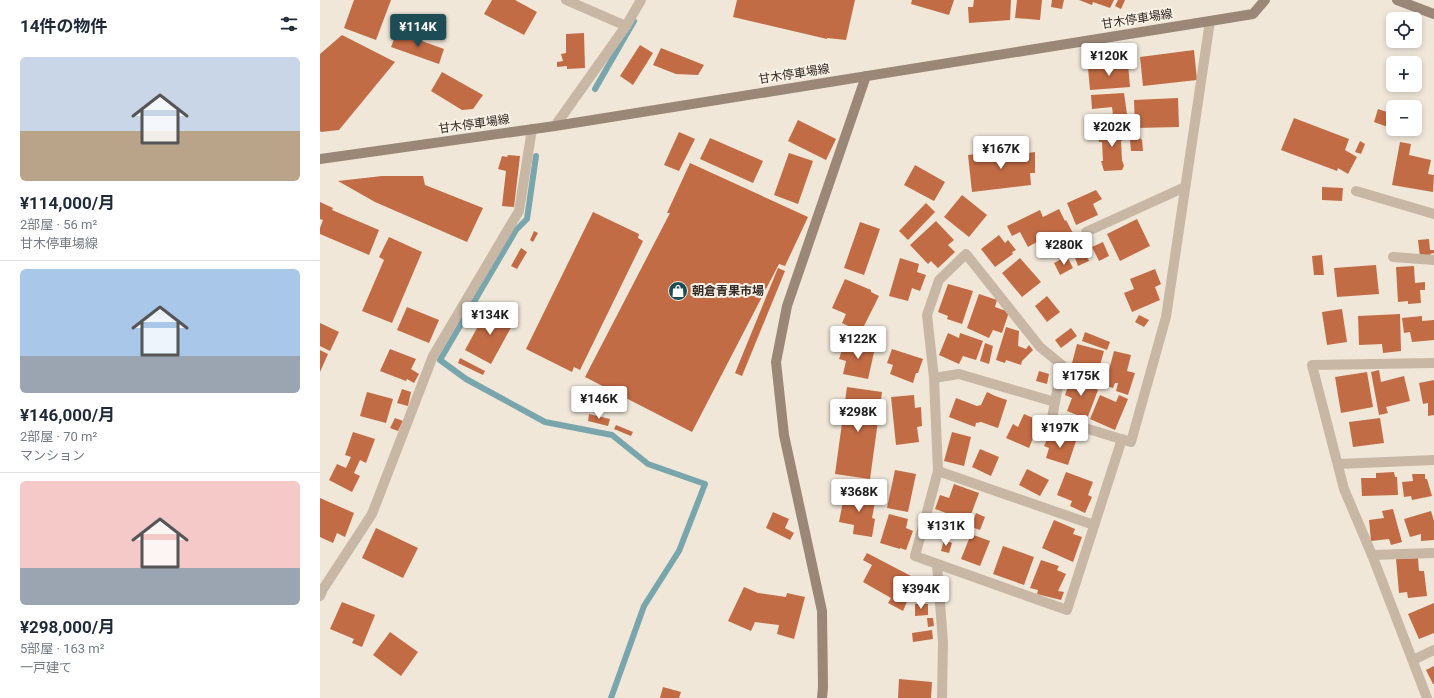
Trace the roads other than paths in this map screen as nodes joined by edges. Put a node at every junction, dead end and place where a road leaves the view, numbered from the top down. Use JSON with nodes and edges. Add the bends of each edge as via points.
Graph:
{"nodes":[{"id":1,"x":566,"y":0,"type":"edge"},
{"id":2,"x":641,"y":0,"type":"edge"},
{"id":3,"x":1265,"y":0,"type":"edge"},
{"id":4,"x":1397,"y":0,"type":"edge"},
{"id":5,"x":1434,"y":14,"type":"edge"},
{"id":6,"x":1210,"y":21,"type":"junction"},
{"id":7,"x":626,"y":26,"type":"junction"},
{"id":8,"x":866,"y":76,"type":"junction"},
{"id":9,"x":555,"y":126,"type":"junction"},
{"id":10,"x":532,"y":129,"type":"junction"},
{"id":11,"x":320,"y":159,"type":"edge"},
{"id":12,"x":1185,"y":187,"type":"junction"},
{"id":13,"x":1356,"y":191,"type":"dead end"},
{"id":14,"x":1434,"y":214,"type":"edge"},
{"id":15,"x":1086,"y":232,"type":"dead end"},
{"id":16,"x":1393,"y":257,"type":"dead end"},
{"id":17,"x":1434,"y":260,"type":"edge"},
{"id":18,"x":1434,"y":363,"type":"edge"},
{"id":19,"x":934,"y":378,"type":"junction"},
{"id":20,"x":1055,"y":402,"type":"junction"},
{"id":21,"x":1122,"y":439,"type":"junction"},
{"id":22,"x":1434,"y":460,"type":"edge"},
{"id":23,"x":1338,"y":464,"type":"junction"},
{"id":24,"x":938,"y":471,"type":"junction"},
{"id":25,"x":1094,"y":525,"type":"junction"},
{"id":26,"x":1434,"y":553,"type":"edge"},
{"id":27,"x":1372,"y":555,"type":"junction"},
{"id":28,"x":937,"y":564,"type":"junction"},
{"id":29,"x":320,"y":596,"type":"edge"},
{"id":30,"x":1434,"y":650,"type":"edge"},
{"id":31,"x":1413,"y":660,"type":"junction"},
{"id":32,"x":822,"y":698,"type":"edge"},
{"id":33,"x":942,"y":698,"type":"edge"},
{"id":34,"x":1427,"y":698,"type":"edge"}],
"edges":[{"from":1,"to":7,"type":"street"},
{"from":2,"to":7,"type":"street"},
{"from":3,"to":6,"type":"main road","name":"甘木停車場線","via":[[1253,14]]},
{"from":4,"to":5,"type":"main road"},
{"from":6,"to":8,"type":"main road","name":"甘木停車場線"},
{"from":6,"to":12,"type":"street"},
{"from":7,"to":9,"type":"street"},
{"from":8,"to":9,"type":"main road","name":"甘木停車場線"},
{"from":8,"to":32,"type":"main road","via":[[787,306],[776,362],[784,435],[822,611]]},
{"from":9,"to":10,"type":"main road","name":"甘木停車場線"},
{"from":10,"to":11,"type":"main road","name":"甘木停車場線"},
{"from":10,"to":29,"type":"street","via":[[519,211],[433,356],[372,514]]},
{"from":12,"to":15,"type":"street"},
{"from":12,"to":21,"type":"street","via":[[1166,318],[1131,442]]},
{"from":13,"to":14,"type":"street"},
{"from":16,"to":17,"type":"street"},
{"from":18,"to":23,"type":"street","via":[[1312,365]]},
{"from":19,"to":20,"type":"street","via":[[959,374]]},
{"from":19,"to":20,"type":"street","via":[[927,315],[939,280],[966,254],[1040,347],[1062,365]]},
{"from":19,"to":24,"type":"street"},
{"from":20,"to":21,"type":"street","via":[[1052,418]]},
{"from":21,"to":25,"type":"street"},
{"from":22,"to":23,"type":"street"},
{"from":23,"to":27,"type":"street","via":[[1344,489]]},
{"from":24,"to":25,"type":"street"},
{"from":24,"to":28,"type":"street","via":[[915,556]]},
{"from":25,"to":28,"type":"street","via":[[1067,610]]},
{"from":26,"to":27,"type":"street"},
{"from":27,"to":31,"type":"street"},
{"from":28,"to":33,"type":"street","via":[[943,642]]},
{"from":30,"to":31,"type":"street"},
{"from":31,"to":34,"type":"street"}]}
